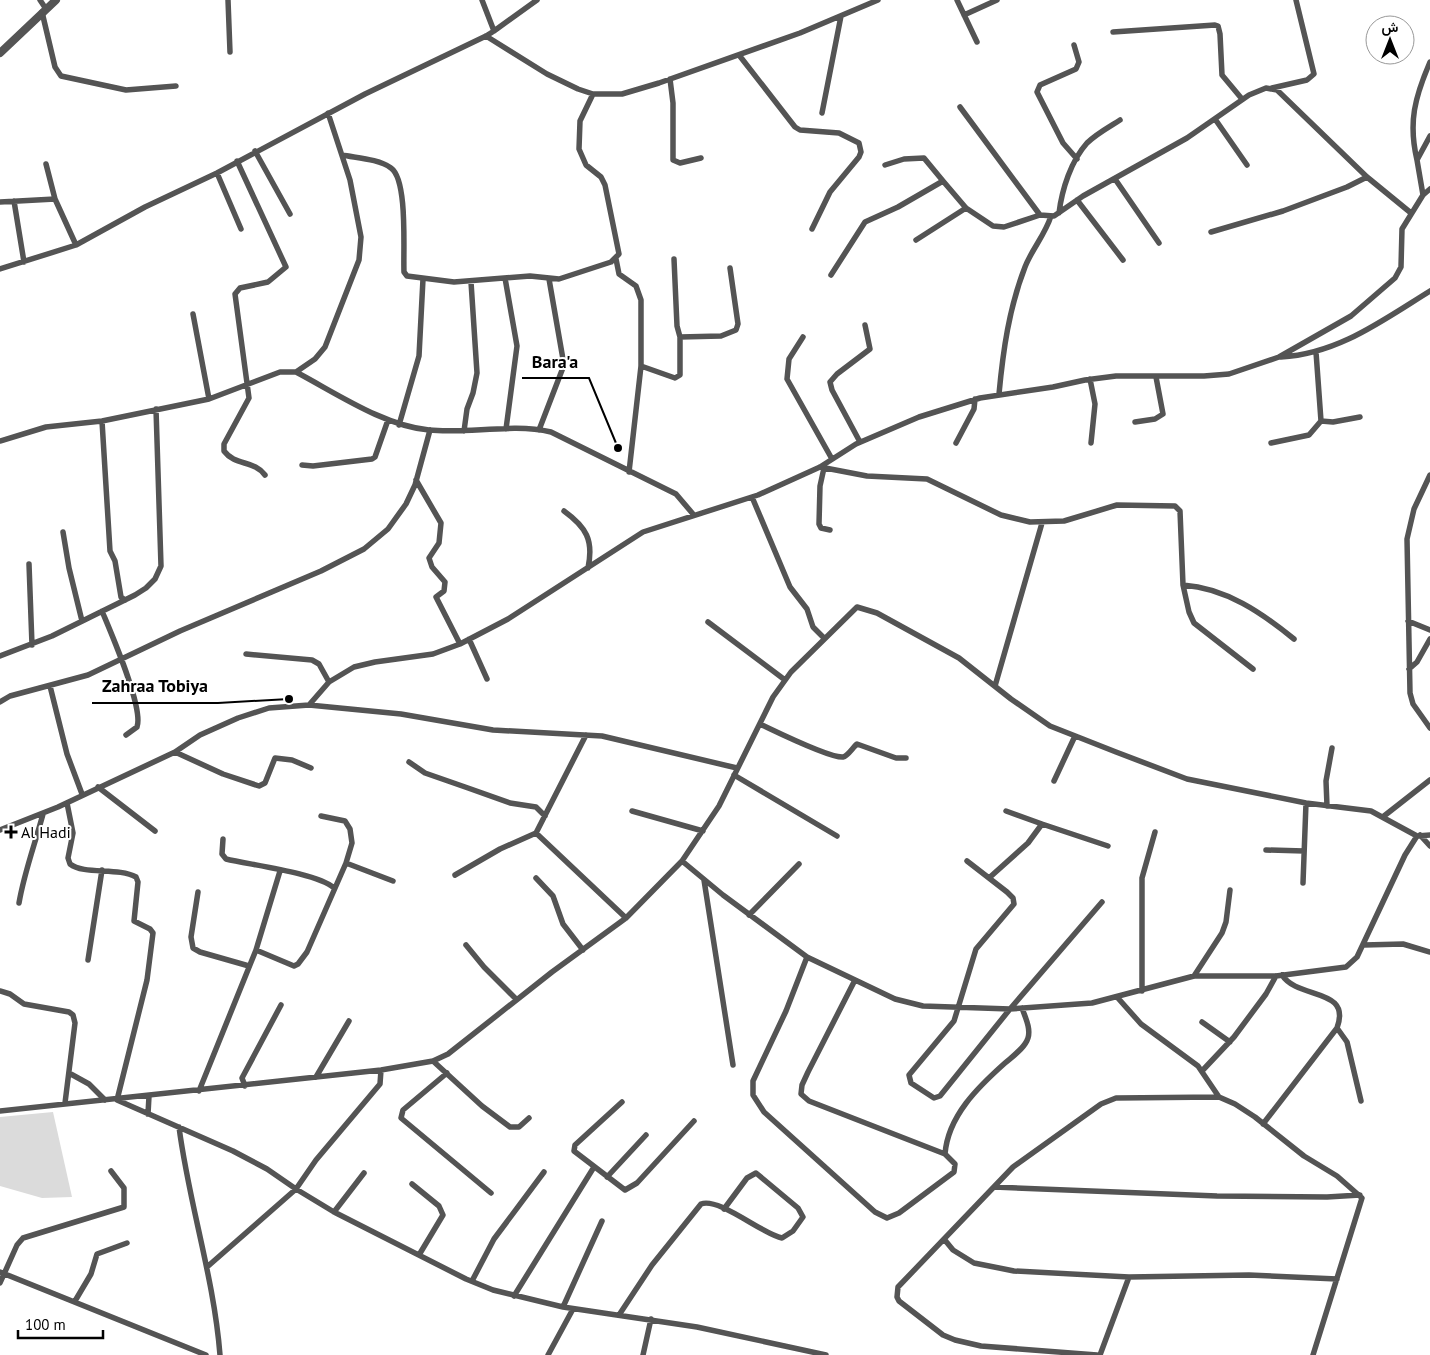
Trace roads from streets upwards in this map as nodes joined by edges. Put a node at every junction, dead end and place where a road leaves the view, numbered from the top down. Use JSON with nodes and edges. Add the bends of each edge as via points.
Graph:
{"nodes":[{"id":1,"x":40,"y":0,"type":"edge"},
{"id":2,"x":56,"y":0,"type":"edge"},
{"id":3,"x":228,"y":0,"type":"edge"},
{"id":4,"x":482,"y":0,"type":"edge"},
{"id":5,"x":537,"y":0,"type":"edge"},
{"id":6,"x":878,"y":0,"type":"edge"},
{"id":7,"x":957,"y":0,"type":"edge"},
{"id":8,"x":997,"y":0,"type":"edge"},
{"id":9,"x":1296,"y":0,"type":"edge"},
{"id":10,"x":44,"y":10,"type":"junction"},
{"id":11,"x":964,"y":15,"type":"junction"},
{"id":12,"x":841,"y":16,"type":"junction"},
{"id":13,"x":494,"y":32,"type":"junction"},
{"id":14,"x":1112,"y":32,"type":"dead end"},
{"id":15,"x":486,"y":36,"type":"junction"},
{"id":16,"x":977,"y":42,"type":"dead end"},
{"id":17,"x":1074,"y":44,"type":"dead end"},
{"id":18,"x":230,"y":52,"type":"dead end"},
{"id":19,"x":0,"y":53,"type":"edge"},
{"id":20,"x":739,"y":55,"type":"junction"},
{"id":21,"x":1430,"y":62,"type":"edge"},
{"id":22,"x":670,"y":79,"type":"junction"},
{"id":23,"x":176,"y":86,"type":"dead end"},
{"id":24,"x":1272,"y":88,"type":"junction"},
{"id":25,"x":593,"y":94,"type":"junction"},
{"id":26,"x":1242,"y":99,"type":"junction"},
{"id":27,"x":960,"y":107,"type":"dead end"},
{"id":28,"x":328,"y":113,"type":"junction"},
{"id":29,"x":822,"y":113,"type":"dead end"},
{"id":30,"x":1215,"y":118,"type":"junction"},
{"id":31,"x":1120,"y":120,"type":"dead end"},
{"id":32,"x":1430,"y":136,"type":"edge"},
{"id":33,"x":255,"y":151,"type":"junction"},
{"id":34,"x":342,"y":155,"type":"junction"},
{"id":35,"x":701,"y":158,"type":"dead end"},
{"id":36,"x":1077,"y":159,"type":"junction"},
{"id":37,"x":1417,"y":160,"type":"junction"},
{"id":38,"x":237,"y":161,"type":"junction"},
{"id":39,"x":46,"y":164,"type":"dead end"},
{"id":40,"x":885,"y":165,"type":"dead end"},
{"id":41,"x":1247,"y":165,"type":"dead end"},
{"id":42,"x":217,"y":173,"type":"junction"},
{"id":43,"x":1367,"y":177,"type":"junction"},
{"id":44,"x":1115,"y":179,"type":"junction"},
{"id":45,"x":943,"y":181,"type":"junction"},
{"id":46,"x":1430,"y":189,"type":"edge"},
{"id":47,"x":1423,"y":195,"type":"junction"},
{"id":48,"x":55,"y":199,"type":"junction"},
{"id":49,"x":1077,"y":200,"type":"junction"},
{"id":50,"x":14,"y":201,"type":"junction"},
{"id":51,"x":0,"y":202,"type":"edge"},
{"id":52,"x":966,"y":208,"type":"junction"},
{"id":53,"x":1058,"y":213,"type":"junction"},
{"id":54,"x":1411,"y":213,"type":"junction"},
{"id":55,"x":290,"y":214,"type":"dead end"},
{"id":56,"x":1040,"y":215,"type":"junction"},
{"id":57,"x":1051,"y":216,"type":"junction"},
{"id":58,"x":241,"y":229,"type":"dead end"},
{"id":59,"x":812,"y":229,"type":"dead end"},
{"id":60,"x":1210,"y":232,"type":"dead end"},
{"id":61,"x":916,"y":240,"type":"dead end"},
{"id":62,"x":1159,"y":243,"type":"dead end"},
{"id":63,"x":76,"y":245,"type":"junction"},
{"id":64,"x":674,"y":259,"type":"dead end"},
{"id":65,"x":616,"y":260,"type":"junction"},
{"id":66,"x":1123,"y":260,"type":"dead end"},
{"id":67,"x":24,"y":262,"type":"junction"},
{"id":68,"x":730,"y":268,"type":"dead end"},
{"id":69,"x":0,"y":269,"type":"edge"},
{"id":70,"x":831,"y":275,"type":"dead end"},
{"id":71,"x":505,"y":278,"type":"junction"},
{"id":72,"x":549,"y":278,"type":"junction"},
{"id":73,"x":423,"y":280,"type":"junction"},
{"id":74,"x":471,"y":282,"type":"junction"},
{"id":75,"x":1430,"y":291,"type":"edge"},
{"id":76,"x":193,"y":314,"type":"dead end"},
{"id":77,"x":865,"y":325,"type":"dead end"},
{"id":78,"x":680,"y":337,"type":"junction"},
{"id":79,"x":803,"y":337,"type":"dead end"},
{"id":80,"x":1316,"y":352,"type":"junction"},
{"id":81,"x":1279,"y":357,"type":"junction"},
{"id":82,"x":641,"y":366,"type":"junction"},
{"id":83,"x":296,"y":372,"type":"junction"},
{"id":84,"x":1156,"y":377,"type":"junction"},
{"id":85,"x":1090,"y":379,"type":"junction"},
{"id":86,"x":247,"y":384,"type":"junction"},
{"id":87,"x":999,"y":394,"type":"junction"},
{"id":88,"x":209,"y":399,"type":"junction"},
{"id":89,"x":975,"y":399,"type":"junction"},
{"id":90,"x":156,"y":409,"type":"junction"},
{"id":91,"x":1360,"y":417,"type":"dead end"},
{"id":92,"x":388,"y":420,"type":"junction"},
{"id":93,"x":102,"y":421,"type":"junction"},
{"id":94,"x":1322,"y":421,"type":"junction"},
{"id":95,"x":1135,"y":422,"type":"dead end"},
{"id":96,"x":399,"y":424,"type":"junction"},
{"id":97,"x":430,"y":430,"type":"junction"},
{"id":98,"x":506,"y":430,"type":"junction"},
{"id":99,"x":539,"y":430,"type":"junction"},
{"id":100,"x":464,"y":431,"type":"junction"},
{"id":101,"x":0,"y":441,"type":"edge"},
{"id":102,"x":860,"y":442,"type":"junction"},
{"id":103,"x":956,"y":443,"type":"dead end"},
{"id":104,"x":1090,"y":443,"type":"dead end"},
{"id":105,"x":1271,"y":444,"type":"dead end"},
{"id":106,"x":832,"y":459,"type":"junction"},
{"id":107,"x":302,"y":465,"type":"dead end"},
{"id":108,"x":822,"y":467,"type":"junction"},
{"id":109,"x":629,"y":472,"type":"junction"},
{"id":110,"x":265,"y":475,"type":"dead end"},
{"id":111,"x":1430,"y":475,"type":"edge"},
{"id":112,"x":416,"y":480,"type":"junction"},
{"id":113,"x":752,"y":496,"type":"junction"},
{"id":114,"x":564,"y":511,"type":"dead end"},
{"id":115,"x":693,"y":514,"type":"junction"},
{"id":116,"x":1042,"y":523,"type":"junction"},
{"id":117,"x":830,"y":530,"type":"dead end"},
{"id":118,"x":63,"y":532,"type":"dead end"},
{"id":119,"x":29,"y":564,"type":"dead end"},
{"id":120,"x":588,"y":568,"type":"junction"},
{"id":121,"x":1183,"y":585,"type":"junction"},
{"id":122,"x":125,"y":600,"type":"junction"},
{"id":123,"x":102,"y":611,"type":"junction"},
{"id":124,"x":82,"y":621,"type":"junction"},
{"id":125,"x":1408,"y":621,"type":"junction"},
{"id":126,"x":708,"y":622,"type":"dead end"},
{"id":127,"x":1430,"y":630,"type":"edge"},
{"id":128,"x":824,"y":638,"type":"junction"},
{"id":129,"x":469,"y":639,"type":"junction"},
{"id":130,"x":1294,"y":639,"type":"dead end"},
{"id":131,"x":1430,"y":639,"type":"edge"},
{"id":132,"x":460,"y":644,"type":"junction"},
{"id":133,"x":32,"y":645,"type":"junction"},
{"id":134,"x":246,"y":654,"type":"dead end"},
{"id":135,"x":0,"y":656,"type":"edge"},
{"id":136,"x":121,"y":659,"type":"junction"},
{"id":137,"x":1253,"y":669,"type":"dead end"},
{"id":138,"x":1409,"y":669,"type":"junction"},
{"id":139,"x":487,"y":679,"type":"dead end"},
{"id":140,"x":784,"y":680,"type":"junction"},
{"id":141,"x":329,"y":682,"type":"junction"},
{"id":142,"x":50,"y":686,"type":"junction"},
{"id":143,"x":995,"y":686,"type":"junction"},
{"id":144,"x":0,"y":702,"type":"edge"},
{"id":145,"x":309,"y":705,"type":"junction"},
{"id":146,"x":760,"y":724,"type":"junction"},
{"id":147,"x":1430,"y":728,"type":"edge"},
{"id":148,"x":586,"y":734,"type":"junction"},
{"id":149,"x":126,"y":735,"type":"dead end"},
{"id":150,"x":1075,"y":736,"type":"junction"},
{"id":151,"x":1332,"y":748,"type":"dead end"},
{"id":152,"x":175,"y":752,"type":"junction"},
{"id":153,"x":906,"y":758,"type":"dead end"},
{"id":154,"x":409,"y":762,"type":"dead end"},
{"id":155,"x":311,"y":768,"type":"dead end"},
{"id":156,"x":737,"y":768,"type":"junction"},
{"id":157,"x":734,"y":775,"type":"junction"},
{"id":158,"x":1430,"y":780,"type":"edge"},
{"id":159,"x":1054,"y":782,"type":"dead end"},
{"id":160,"x":98,"y":787,"type":"junction"},
{"id":161,"x":82,"y":794,"type":"junction"},
{"id":162,"x":67,"y":803,"type":"junction"},
{"id":163,"x":1306,"y":803,"type":"junction"},
{"id":164,"x":1327,"y":806,"type":"junction"},
{"id":165,"x":632,"y":811,"type":"dead end"},
{"id":166,"x":1006,"y":811,"type":"dead end"},
{"id":167,"x":43,"y":814,"type":"junction"},
{"id":168,"x":321,"y":816,"type":"dead end"},
{"id":169,"x":545,"y":816,"type":"junction"},
{"id":170,"x":1384,"y":816,"type":"junction"},
{"id":171,"x":1042,"y":824,"type":"junction"},
{"id":172,"x":0,"y":830,"type":"edge"},
{"id":173,"x":703,"y":830,"type":"junction"},
{"id":174,"x":155,"y":831,"type":"dead end"},
{"id":175,"x":1155,"y":832,"type":"dead end"},
{"id":176,"x":536,"y":833,"type":"junction"},
{"id":177,"x":1430,"y":835,"type":"edge"},
{"id":178,"x":837,"y":836,"type":"dead end"},
{"id":179,"x":1418,"y":836,"type":"junction"},
{"id":180,"x":223,"y":839,"type":"dead end"},
{"id":181,"x":1108,"y":846,"type":"dead end"},
{"id":182,"x":1430,"y":846,"type":"edge"},
{"id":183,"x":1266,"y":850,"type":"dead end"},
{"id":184,"x":1304,"y":851,"type":"junction"},
{"id":185,"x":682,"y":861,"type":"junction"},
{"id":186,"x":967,"y":861,"type":"dead end"},
{"id":187,"x":346,"y":863,"type":"junction"},
{"id":188,"x":800,"y":864,"type":"dead end"},
{"id":189,"x":102,"y":870,"type":"junction"},
{"id":190,"x":280,"y":872,"type":"junction"},
{"id":191,"x":455,"y":875,"type":"dead end"},
{"id":192,"x":536,"y":878,"type":"dead end"},
{"id":193,"x":989,"y":878,"type":"junction"},
{"id":194,"x":704,"y":880,"type":"junction"},
{"id":195,"x":392,"y":881,"type":"dead end"},
{"id":196,"x":1303,"y":883,"type":"dead end"},
{"id":197,"x":334,"y":888,"type":"junction"},
{"id":198,"x":1230,"y":890,"type":"dead end"},
{"id":199,"x":198,"y":892,"type":"dead end"},
{"id":200,"x":1102,"y":902,"type":"dead end"},
{"id":201,"x":18,"y":904,"type":"dead end"},
{"id":202,"x":749,"y":915,"type":"junction"},
{"id":203,"x":626,"y":918,"type":"junction"},
{"id":204,"x":466,"y":945,"type":"dead end"},
{"id":205,"x":1364,"y":945,"type":"junction"},
{"id":206,"x":256,"y":950,"type":"junction"},
{"id":207,"x":583,"y":950,"type":"junction"},
{"id":208,"x":1430,"y":952,"type":"edge"},
{"id":209,"x":806,"y":957,"type":"junction"},
{"id":210,"x":88,"y":960,"type":"dead end"},
{"id":211,"x":249,"y":966,"type":"junction"},
{"id":212,"x":1279,"y":975,"type":"junction"},
{"id":213,"x":1194,"y":976,"type":"junction"},
{"id":214,"x":855,"y":980,"type":"junction"},
{"id":215,"x":0,"y":991,"type":"edge"},
{"id":216,"x":1142,"y":991,"type":"junction"},
{"id":217,"x":1117,"y":997,"type":"junction"},
{"id":218,"x":516,"y":999,"type":"junction"},
{"id":219,"x":281,"y":1005,"type":"dead end"},
{"id":220,"x":957,"y":1008,"type":"junction"},
{"id":221,"x":1022,"y":1008,"type":"junction"},
{"id":222,"x":1010,"y":1009,"type":"junction"},
{"id":223,"x":349,"y":1021,"type":"dead end"},
{"id":224,"x":1202,"y":1022,"type":"dead end"},
{"id":225,"x":1337,"y":1028,"type":"junction"},
{"id":226,"x":1230,"y":1042,"type":"junction"},
{"id":227,"x":433,"y":1061,"type":"junction"},
{"id":228,"x":733,"y":1065,"type":"dead end"},
{"id":229,"x":381,"y":1070,"type":"junction"},
{"id":230,"x":1202,"y":1071,"type":"junction"},
{"id":231,"x":69,"y":1072,"type":"junction"},
{"id":232,"x":447,"y":1074,"type":"junction"},
{"id":233,"x":316,"y":1077,"type":"junction"},
{"id":234,"x":245,"y":1086,"type":"junction"},
{"id":235,"x":199,"y":1091,"type":"junction"},
{"id":236,"x":149,"y":1096,"type":"junction"},
{"id":237,"x":1219,"y":1098,"type":"junction"},
{"id":238,"x":105,"y":1100,"type":"junction"},
{"id":239,"x":117,"y":1100,"type":"junction"},
{"id":240,"x":1361,"y":1101,"type":"dead end"},
{"id":241,"x":622,"y":1102,"type":"dead end"},
{"id":242,"x":66,"y":1103,"type":"junction"},
{"id":243,"x":0,"y":1111,"type":"edge"},
{"id":244,"x":148,"y":1114,"type":"junction"},
{"id":245,"x":529,"y":1118,"type":"dead end"},
{"id":246,"x":694,"y":1121,"type":"dead end"},
{"id":247,"x":1263,"y":1124,"type":"junction"},
{"id":248,"x":179,"y":1127,"type":"junction"},
{"id":249,"x":646,"y":1135,"type":"dead end"},
{"id":250,"x":945,"y":1154,"type":"junction"},
{"id":251,"x":594,"y":1167,"type":"junction"},
{"id":252,"x":111,"y":1171,"type":"dead end"},
{"id":253,"x":544,"y":1172,"type":"dead end"},
{"id":254,"x":364,"y":1173,"type":"dead end"},
{"id":255,"x":607,"y":1177,"type":"junction"},
{"id":256,"x":412,"y":1184,"type":"dead end"},
{"id":257,"x":994,"y":1187,"type":"junction"},
{"id":258,"x":296,"y":1190,"type":"junction"},
{"id":259,"x":491,"y":1194,"type":"dead end"},
{"id":260,"x":1360,"y":1194,"type":"junction"},
{"id":261,"x":724,"y":1209,"type":"junction"},
{"id":262,"x":334,"y":1212,"type":"junction"},
{"id":263,"x":602,"y":1221,"type":"dead end"},
{"id":264,"x":944,"y":1239,"type":"junction"},
{"id":265,"x":126,"y":1243,"type":"dead end"},
{"id":266,"x":419,"y":1255,"type":"junction"},
{"id":267,"x":207,"y":1267,"type":"junction"},
{"id":268,"x":2,"y":1273,"type":"edge"},
{"id":269,"x":1129,"y":1277,"type":"junction"},
{"id":270,"x":1337,"y":1279,"type":"junction"},
{"id":271,"x":472,"y":1281,"type":"junction"},
{"id":272,"x":0,"y":1283,"type":"edge"},
{"id":273,"x":514,"y":1296,"type":"junction"},
{"id":274,"x":75,"y":1302,"type":"junction"},
{"id":275,"x":563,"y":1307,"type":"junction"},
{"id":276,"x":572,"y":1309,"type":"junction"},
{"id":277,"x":619,"y":1315,"type":"junction"},
{"id":278,"x":651,"y":1320,"type":"junction"},
{"id":279,"x":206,"y":1355,"type":"edge"},
{"id":280,"x":220,"y":1355,"type":"edge"},
{"id":281,"x":548,"y":1355,"type":"edge"},
{"id":282,"x":643,"y":1355,"type":"edge"},
{"id":283,"x":826,"y":1355,"type":"edge"},
{"id":284,"x":1099,"y":1355,"type":"edge"},
{"id":285,"x":1313,"y":1355,"type":"edge"}],
"edges":[{"from":1,"to":10,"type":"street"},
{"from":2,"to":10,"type":"street"},
{"from":3,"to":18,"type":"street"},
{"from":4,"to":13,"type":"street"},
{"from":5,"to":13,"type":"street"},
{"from":6,"to":12,"type":"street"},
{"from":7,"to":11,"type":"street"},
{"from":8,"to":11,"type":"street"},
{"from":9,"to":24,"type":"street","via":[[1314,74],[1307,80]]},
{"from":10,"to":19,"type":"street"},
{"from":10,"to":23,"type":"street","via":[[55,67],[61,76],[126,90]]},
{"from":11,"to":16,"type":"street"},
{"from":12,"to":20,"type":"street"},
{"from":12,"to":29,"type":"street"},
{"from":13,"to":15,"type":"street"},
{"from":14,"to":26,"type":"street","via":[[1218,26],[1222,74]]},
{"from":15,"to":25,"type":"street","via":[[547,74]]},
{"from":15,"to":28,"type":"street"},
{"from":17,"to":36,"type":"street","via":[[1078,62],[1076,69],[1040,85],[1037,92],[1063,143]]},
{"from":20,"to":22,"type":"street"},
{"from":20,"to":59,"type":"street","via":[[795,128],[839,133],[859,143],[859,157],[830,192]]},
{"from":21,"to":37,"type":"street","via":[[1415,97],[1412,132]]},
{"from":22,"to":25,"type":"street","via":[[622,94]]},
{"from":22,"to":35,"type":"street","via":[[673,160],[680,163]]},
{"from":24,"to":26,"type":"street"},
{"from":24,"to":43,"type":"street"},
{"from":25,"to":65,"type":"street","via":[[580,121],[579,149],[586,165],[605,185],[619,254]]},
{"from":26,"to":30,"type":"street"},
{"from":27,"to":56,"type":"street"},
{"from":28,"to":33,"type":"street"},
{"from":28,"to":34,"type":"street"},
{"from":30,"to":41,"type":"street"},
{"from":30,"to":44,"type":"street"},
{"from":31,"to":36,"type":"street","via":[[1093,137]]},
{"from":32,"to":37,"type":"street"},
{"from":33,"to":38,"type":"street"},
{"from":33,"to":55,"type":"street"},
{"from":34,"to":73,"type":"street","via":[[387,166],[395,172],[400,184],[404,272],[407,276]]},
{"from":34,"to":83,"type":"street","via":[[361,237],[359,260],[325,347],[316,359]]},
{"from":36,"to":53,"type":"street"},
{"from":37,"to":47,"type":"street"},
{"from":38,"to":42,"type":"street"},
{"from":38,"to":86,"type":"street","via":[[286,267],[268,282],[235,292]]},
{"from":39,"to":48,"type":"street"},
{"from":40,"to":45,"type":"street","via":[[904,159],[924,158]]},
{"from":42,"to":58,"type":"street"},
{"from":42,"to":63,"type":"street","via":[[144,207]]},
{"from":43,"to":54,"type":"street"},
{"from":43,"to":60,"type":"street","via":[[1283,211]]},
{"from":44,"to":49,"type":"street"},
{"from":44,"to":62,"type":"street"},
{"from":45,"to":52,"type":"street"},
{"from":45,"to":70,"type":"street","via":[[865,222]]},
{"from":46,"to":47,"type":"street"},
{"from":47,"to":54,"type":"street"},
{"from":48,"to":50,"type":"street"},
{"from":48,"to":63,"type":"street"},
{"from":49,"to":53,"type":"street"},
{"from":49,"to":66,"type":"street"},
{"from":50,"to":51,"type":"street"},
{"from":50,"to":67,"type":"street"},
{"from":52,"to":56,"type":"street","via":[[986,223],[998,227]]},
{"from":52,"to":61,"type":"street"},
{"from":53,"to":57,"type":"street"},
{"from":54,"to":81,"type":"street","via":[[1400,235],[1401,267],[1395,278],[1339,324]]},
{"from":56,"to":57,"type":"street"},
{"from":57,"to":87,"type":"street","via":[[1016,293]]},
{"from":63,"to":67,"type":"street"},
{"from":64,"to":78,"type":"street"},
{"from":65,"to":72,"type":"street","via":[[564,279]]},
{"from":65,"to":82,"type":"street","via":[[621,277],[633,282],[640,294]]},
{"from":67,"to":69,"type":"street"},
{"from":68,"to":78,"type":"street","via":[[738,324],[736,330],[721,336]]},
{"from":71,"to":72,"type":"street"},
{"from":71,"to":74,"type":"street"},
{"from":71,"to":98,"type":"street","via":[[517,346]]},
{"from":72,"to":99,"type":"street","via":[[564,365]]},
{"from":73,"to":74,"type":"street"},
{"from":73,"to":96,"type":"street","via":[[419,356]]},
{"from":74,"to":100,"type":"street","via":[[477,372],[466,409]]},
{"from":75,"to":80,"type":"street","via":[[1360,333]]},
{"from":76,"to":88,"type":"street"},
{"from":77,"to":102,"type":"street","via":[[870,349],[830,382]]},
{"from":78,"to":82,"type":"street","via":[[678,378]]},
{"from":79,"to":106,"type":"street","via":[[789,359],[787,379]]},
{"from":80,"to":81,"type":"street"},
{"from":80,"to":94,"type":"street"},
{"from":81,"to":84,"type":"street","via":[[1229,374]]},
{"from":82,"to":109,"type":"street"},
{"from":83,"to":86,"type":"street","via":[[280,372]]},
{"from":83,"to":92,"type":"street"},
{"from":84,"to":85,"type":"street"},
{"from":84,"to":95,"type":"street","via":[[1163,414],[1155,419]]},
{"from":85,"to":87,"type":"street"},
{"from":85,"to":104,"type":"street","via":[[1094,404]]},
{"from":86,"to":88,"type":"street"},
{"from":86,"to":110,"type":"street","via":[[249,398],[224,444],[224,452],[233,460],[256,466]]},
{"from":87,"to":89,"type":"street"},
{"from":88,"to":90,"type":"street"},
{"from":89,"to":102,"type":"street","via":[[912,419]]},
{"from":89,"to":103,"type":"street","via":[[971,415]]},
{"from":90,"to":93,"type":"street"},
{"from":90,"to":122,"type":"street","via":[[161,566],[158,576],[146,588]]},
{"from":91,"to":94,"type":"street"},
{"from":92,"to":96,"type":"street"},
{"from":92,"to":107,"type":"street","via":[[372,459]]},
{"from":93,"to":101,"type":"street","via":[[46,427]]},
{"from":93,"to":122,"type":"street","via":[[110,551],[115,561],[121,597]]},
{"from":94,"to":105,"type":"street","via":[[1309,435]]},
{"from":96,"to":97,"type":"street"},
{"from":97,"to":100,"type":"street"},
{"from":97,"to":112,"type":"street"},
{"from":98,"to":99,"type":"street"},
{"from":98,"to":100,"type":"street"},
{"from":99,"to":109,"type":"street","via":[[551,432]]},
{"from":102,"to":106,"type":"street"},
{"from":106,"to":108,"type":"street"},
{"from":108,"to":113,"type":"street"},
{"from":108,"to":116,"type":"street","via":[[872,476],[928,479],[1001,515]]},
{"from":108,"to":117,"type":"street","via":[[819,524],[821,528]]},
{"from":109,"to":115,"type":"street","via":[[676,494]]},
{"from":111,"to":125,"type":"street","via":[[1409,525],[1406,567]]},
{"from":112,"to":132,"type":"street","via":[[441,523],[439,543],[429,558],[445,582],[444,591],[436,598]]},
{"from":112,"to":136,"type":"street","via":[[398,516],[364,550]]},
{"from":113,"to":115,"type":"street"},
{"from":113,"to":128,"type":"street","via":[[790,587],[807,609],[813,627]]},
{"from":114,"to":120,"type":"street","via":[[586,529],[590,554]]},
{"from":115,"to":120,"type":"street","via":[[642,532]]},
{"from":116,"to":121,"type":"street","via":[[1064,521],[1111,505],[1174,506],[1180,511]]},
{"from":116,"to":143,"type":"street"},
{"from":118,"to":124,"type":"street"},
{"from":119,"to":133,"type":"street"},
{"from":120,"to":129,"type":"street","via":[[508,619]]},
{"from":121,"to":130,"type":"street","via":[[1225,595],[1247,605]]},
{"from":121,"to":137,"type":"street","via":[[1194,624]]},
{"from":122,"to":123,"type":"street"},
{"from":123,"to":124,"type":"street"},
{"from":123,"to":136,"type":"street"},
{"from":124,"to":133,"type":"street"},
{"from":125,"to":127,"type":"street"},
{"from":125,"to":138,"type":"street"},
{"from":126,"to":140,"type":"street"},
{"from":128,"to":140,"type":"street"},
{"from":128,"to":143,"type":"street","via":[[857,607],[865,608],[959,658]]},
{"from":129,"to":132,"type":"street"},
{"from":129,"to":139,"type":"street"},
{"from":131,"to":138,"type":"street","via":[[1417,662]]},
{"from":132,"to":141,"type":"street","via":[[433,654],[354,668]]},
{"from":133,"to":135,"type":"street"},
{"from":134,"to":141,"type":"street","via":[[312,660],[319,664]]},
{"from":136,"to":142,"type":"street","via":[[88,675]]},
{"from":136,"to":149,"type":"street","via":[[139,719],[135,730]]},
{"from":138,"to":147,"type":"street","via":[[1413,704]]},
{"from":140,"to":146,"type":"street"},
{"from":141,"to":145,"type":"street"},
{"from":142,"to":144,"type":"street","via":[[10,696]]},
{"from":142,"to":161,"type":"street","via":[[67,754]]},
{"from":143,"to":150,"type":"street","via":[[1050,726]]},
{"from":145,"to":148,"type":"street","via":[[401,714],[493,730]]},
{"from":145,"to":152,"type":"street","via":[[269,708],[238,718]]},
{"from":146,"to":153,"type":"street","via":[[840,756],[846,756],[857,744],[896,758]]},
{"from":146,"to":156,"type":"street"},
{"from":148,"to":156,"type":"street"},
{"from":148,"to":169,"type":"street"},
{"from":150,"to":159,"type":"street"},
{"from":150,"to":163,"type":"street","via":[[1188,779]]},
{"from":151,"to":164,"type":"street","via":[[1326,781]]},
{"from":152,"to":155,"type":"street","via":[[259,786],[265,783],[275,758],[292,760]]},
{"from":152,"to":160,"type":"street"},
{"from":154,"to":169,"type":"street","via":[[425,773],[510,803],[536,807]]},
{"from":156,"to":157,"type":"street"},
{"from":157,"to":173,"type":"street"},
{"from":157,"to":178,"type":"street"},
{"from":158,"to":170,"type":"street"},
{"from":160,"to":161,"type":"street"},
{"from":160,"to":174,"type":"street"},
{"from":161,"to":162,"type":"street"},
{"from":162,"to":167,"type":"street"},
{"from":162,"to":189,"type":"street","via":[[73,833],[68,858],[70,864]]},
{"from":163,"to":164,"type":"street"},
{"from":163,"to":184,"type":"street"},
{"from":164,"to":170,"type":"street","via":[[1371,811]]},
{"from":165,"to":173,"type":"street"},
{"from":166,"to":171,"type":"street"},
{"from":167,"to":172,"type":"street"},
{"from":167,"to":201,"type":"street"},
{"from":168,"to":187,"type":"street","via":[[345,821],[349,826],[352,842]]},
{"from":169,"to":176,"type":"street"},
{"from":170,"to":179,"type":"street"},
{"from":171,"to":181,"type":"street"},
{"from":171,"to":193,"type":"street","via":[[1028,843]]},
{"from":173,"to":185,"type":"street"},
{"from":175,"to":216,"type":"street","via":[[1142,878]]},
{"from":176,"to":191,"type":"street"},
{"from":176,"to":203,"type":"street"},
{"from":177,"to":179,"type":"street"},
{"from":179,"to":182,"type":"street"},
{"from":179,"to":205,"type":"street","via":[[1405,855]]},
{"from":180,"to":190,"type":"street","via":[[222,854],[226,859]]},
{"from":183,"to":184,"type":"street"},
{"from":184,"to":196,"type":"street"},
{"from":185,"to":194,"type":"street"},
{"from":185,"to":203,"type":"street"},
{"from":186,"to":193,"type":"street"},
{"from":187,"to":195,"type":"street"},
{"from":187,"to":197,"type":"street"},
{"from":188,"to":202,"type":"street"},
{"from":189,"to":210,"type":"street"},
{"from":189,"to":239,"type":"street","via":[[127,873],[137,878],[134,921],[150,929],[153,936],[147,980]]},
{"from":190,"to":197,"type":"street","via":[[324,882]]},
{"from":190,"to":206,"type":"street"},
{"from":192,"to":207,"type":"street","via":[[553,896],[563,924]]},
{"from":193,"to":220,"type":"street","via":[[1008,892],[1014,904],[976,949]]},
{"from":194,"to":202,"type":"street"},
{"from":194,"to":228,"type":"street"},
{"from":197,"to":206,"type":"street","via":[[307,952],[298,964],[292,966]]},
{"from":198,"to":213,"type":"street","via":[[1222,933]]},
{"from":199,"to":211,"type":"street","via":[[191,937],[193,948]]},
{"from":200,"to":222,"type":"street"},
{"from":202,"to":209,"type":"street"},
{"from":203,"to":207,"type":"street"},
{"from":204,"to":218,"type":"street"},
{"from":205,"to":208,"type":"street","via":[[1403,944]]},
{"from":205,"to":212,"type":"street","via":[[1346,966]]},
{"from":206,"to":211,"type":"street"},
{"from":207,"to":218,"type":"street"},
{"from":209,"to":214,"type":"street"},
{"from":209,"to":250,"type":"street","via":[[786,1011],[752,1080],[756,1102],[802,1147],[884,1217],[893,1217],[954,1172],[955,1164]]},
{"from":211,"to":235,"type":"street"},
{"from":212,"to":213,"type":"street"},
{"from":212,"to":225,"type":"street","via":[[1291,986],[1334,1001],[1340,1018]]},
{"from":212,"to":226,"type":"street"},
{"from":213,"to":216,"type":"street"},
{"from":214,"to":220,"type":"street","via":[[908,1004]]},
{"from":214,"to":250,"type":"street","via":[[808,1072],[801,1094],[818,1104]]},
{"from":215,"to":231,"type":"street","via":[[24,1004],[72,1014],[75,1023]]},
{"from":216,"to":217,"type":"street"},
{"from":217,"to":221,"type":"street","via":[[1092,1003]]},
{"from":217,"to":230,"type":"street","via":[[1141,1024]]},
{"from":218,"to":227,"type":"street","via":[[448,1054]]},
{"from":219,"to":234,"type":"street","via":[[242,1078]]},
{"from":220,"to":222,"type":"street"},
{"from":220,"to":222,"type":"street","via":[[954,1021],[908,1077],[911,1083],[934,1098],[940,1096]]},
{"from":221,"to":222,"type":"street"},
{"from":221,"to":250,"type":"street","via":[[1029,1030],[1025,1045],[963,1106]]},
{"from":223,"to":233,"type":"street"},
{"from":224,"to":226,"type":"street"},
{"from":225,"to":240,"type":"street","via":[[1346,1042]]},
{"from":225,"to":247,"type":"street"},
{"from":226,"to":230,"type":"street"},
{"from":227,"to":229,"type":"street"},
{"from":227,"to":232,"type":"street"},
{"from":229,"to":233,"type":"street"},
{"from":229,"to":258,"type":"street","via":[[380,1084],[316,1160]]},
{"from":230,"to":237,"type":"street"},
{"from":231,"to":238,"type":"street","via":[[89,1084]]},
{"from":231,"to":242,"type":"street"},
{"from":232,"to":245,"type":"street","via":[[510,1127],[519,1126]]},
{"from":232,"to":259,"type":"street","via":[[403,1110],[401,1118]]},
{"from":233,"to":234,"type":"street"},
{"from":234,"to":235,"type":"street"},
{"from":235,"to":236,"type":"street"},
{"from":236,"to":239,"type":"street"},
{"from":236,"to":244,"type":"street"},
{"from":237,"to":247,"type":"street","via":[[1235,1104]]},
{"from":237,"to":257,"type":"street","via":[[1108,1100],[1034,1150]]},
{"from":238,"to":239,"type":"street"},
{"from":238,"to":242,"type":"street"},
{"from":239,"to":244,"type":"street"},
{"from":241,"to":251,"type":"street","via":[[574,1148],[576,1155]]},
{"from":242,"to":243,"type":"street"},
{"from":244,"to":248,"type":"street"},
{"from":246,"to":255,"type":"street","via":[[631,1188],[624,1190]]},
{"from":247,"to":260,"type":"street"},
{"from":248,"to":258,"type":"street","via":[[242,1155]]},
{"from":248,"to":267,"type":"street"},
{"from":249,"to":255,"type":"street"},
{"from":251,"to":255,"type":"street"},
{"from":251,"to":273,"type":"street"},
{"from":252,"to":268,"type":"street","via":[[124,1188],[124,1208],[23,1238]]},
{"from":253,"to":271,"type":"street","via":[[494,1240]]},
{"from":254,"to":262,"type":"street"},
{"from":256,"to":266,"type":"street","via":[[439,1206],[443,1215]]},
{"from":257,"to":260,"type":"street","via":[[1217,1196],[1327,1197]]},
{"from":257,"to":264,"type":"street"},
{"from":258,"to":262,"type":"street"},
{"from":258,"to":267,"type":"street"},
{"from":260,"to":270,"type":"street","via":[[1361,1207]]},
{"from":261,"to":261,"type":"street","via":[[747,1178],[756,1173],[798,1208],[803,1217],[793,1231],[782,1238]]},
{"from":261,"to":277,"type":"street","via":[[707,1203],[699,1206],[652,1265]]},
{"from":262,"to":266,"type":"street"},
{"from":263,"to":275,"type":"street"},
{"from":264,"to":269,"type":"street","via":[[965,1259],[990,1268]]},
{"from":264,"to":284,"type":"street","via":[[903,1280],[896,1293],[899,1301],[932,1327],[955,1340],[981,1346]]},
{"from":265,"to":274,"type":"street","via":[[98,1254]]},
{"from":266,"to":271,"type":"street"},
{"from":267,"to":280,"type":"street"},
{"from":268,"to":272,"type":"street"},
{"from":268,"to":274,"type":"street"},
{"from":269,"to":270,"type":"street","via":[[1250,1275]]},
{"from":269,"to":284,"type":"street"},
{"from":270,"to":285,"type":"street"},
{"from":271,"to":273,"type":"street"},
{"from":273,"to":275,"type":"street"},
{"from":274,"to":279,"type":"street"},
{"from":275,"to":276,"type":"street"},
{"from":276,"to":277,"type":"street"},
{"from":276,"to":281,"type":"street"},
{"from":277,"to":278,"type":"street"},
{"from":278,"to":282,"type":"street"},
{"from":278,"to":283,"type":"street","via":[[754,1338]]}]}
